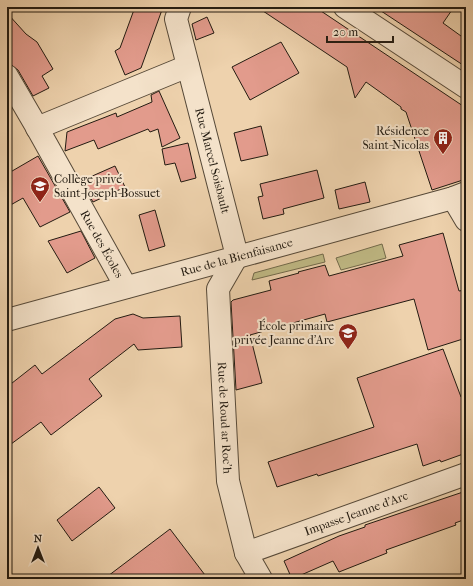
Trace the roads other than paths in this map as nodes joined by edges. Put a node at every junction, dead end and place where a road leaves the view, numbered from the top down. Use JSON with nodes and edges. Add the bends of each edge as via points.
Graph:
{"nodes":[{"id":1,"x":180,"y":7,"type":"edge"},
{"id":2,"x":345,"y":7,"type":"edge"},
{"id":3,"x":188,"y":66,"type":"junction"},
{"id":4,"x":7,"y":76,"type":"edge"},
{"id":5,"x":466,"y":87,"type":"edge"},
{"id":6,"x":37,"y":128,"type":"junction"},
{"id":7,"x":459,"y":196,"type":"edge"},
{"id":8,"x":466,"y":220,"type":"edge"},
{"id":9,"x":238,"y":256,"type":"junction"},
{"id":10,"x":126,"y":287,"type":"junction"},
{"id":11,"x":7,"y":320,"type":"edge"},
{"id":12,"x":466,"y":474,"type":"edge"},
{"id":13,"x":246,"y":553,"type":"junction"},
{"id":14,"x":261,"y":579,"type":"edge"}],
"edges":[{"from":1,"to":3,"type":"street","name":"Rue Marcel Soisbault","via":[[176,19]]},
{"from":2,"to":5,"type":"street"},
{"from":3,"to":6,"type":"street"},
{"from":3,"to":9,"type":"street","name":"Rue Marcel Soisbault"},
{"from":4,"to":6,"type":"street","name":"Rue des Écoles"},
{"from":6,"to":10,"type":"street","name":"Rue des Écoles"},
{"from":7,"to":8,"type":"street"},
{"from":7,"to":9,"type":"street","name":"Rue de la Bienfaisance"},
{"from":9,"to":10,"type":"street","name":"Rue de la Bienfaisance"},
{"from":9,"to":13,"type":"street","name":"Rue de Roud ar Roc'h","via":[[218,289],[228,480]]},
{"from":10,"to":11,"type":"street","name":"Rue de la Bienfaisance"},
{"from":12,"to":13,"type":"street","name":"Impasse Jeanne d'Arc"},
{"from":13,"to":14,"type":"street","name":"Rue de Roud ar Roc'h"}]}
